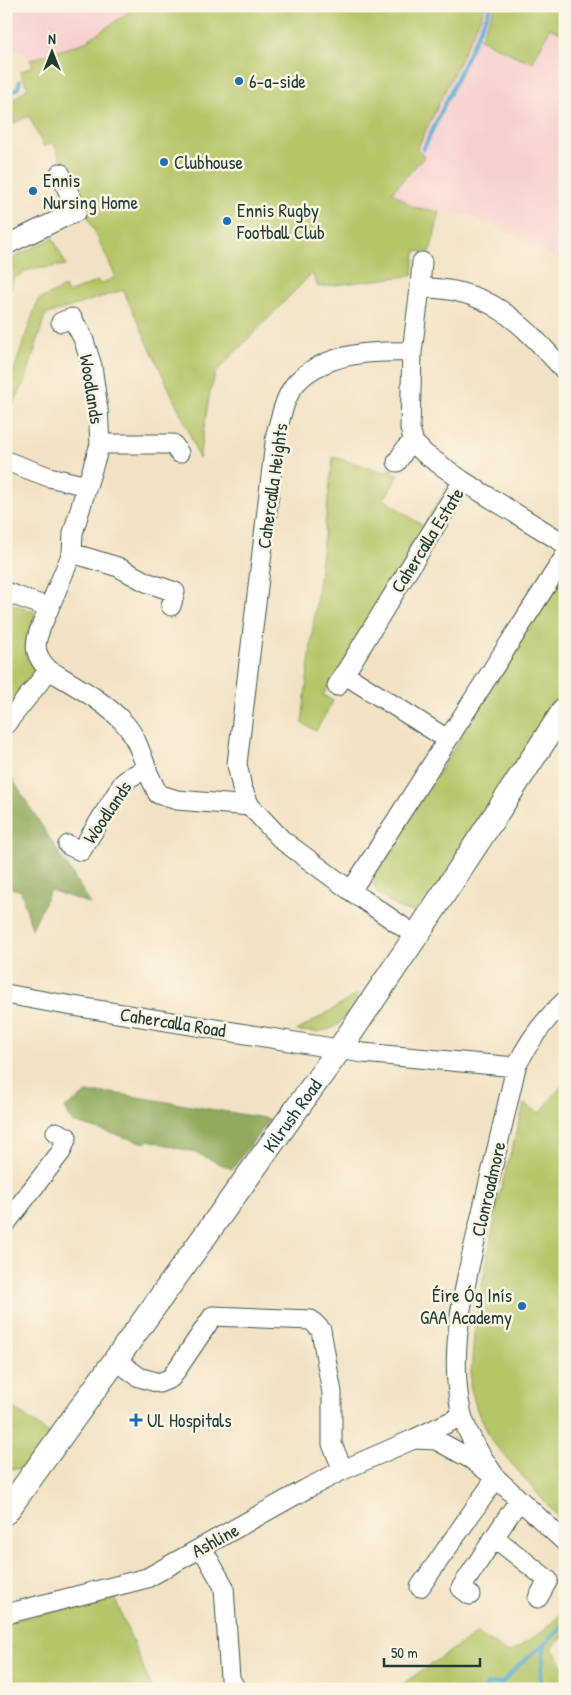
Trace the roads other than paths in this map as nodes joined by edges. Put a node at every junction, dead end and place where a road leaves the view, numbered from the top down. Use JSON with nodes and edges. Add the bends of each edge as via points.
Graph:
{"nodes":[{"id":1,"x":60,"y":173,"type":"dead end"},
{"id":2,"x":6,"y":245,"type":"edge"},
{"id":3,"x":422,"y":262,"type":"dead end"},
{"id":4,"x":420,"y":288,"type":"junction"},
{"id":5,"x":61,"y":322,"type":"dead end"},
{"id":6,"x":412,"y":352,"type":"junction"},
{"id":7,"x":565,"y":371,"type":"edge"},
{"id":8,"x":414,"y":443,"type":"junction"},
{"id":9,"x":100,"y":444,"type":"junction"},
{"id":10,"x":179,"y":453,"type":"dead end"},
{"id":11,"x":6,"y":461,"type":"edge"},
{"id":12,"x":397,"y":462,"type":"dead end"},
{"id":13,"x":463,"y":481,"type":"junction"},
{"id":14,"x":87,"y":486,"type":"junction"},
{"id":15,"x":565,"y":544,"type":"edge"},
{"id":16,"x":72,"y":553,"type":"junction"},
{"id":17,"x":565,"y":556,"type":"edge"},
{"id":18,"x":6,"y":592,"type":"edge"},
{"id":19,"x":171,"y":606,"type":"dead end"},
{"id":20,"x":49,"y":608,"type":"junction"},
{"id":21,"x":50,"y":670,"type":"junction"},
{"id":22,"x":565,"y":709,"type":"edge"},
{"id":23,"x":6,"y":724,"type":"edge"},
{"id":24,"x":447,"y":739,"type":"junction"},
{"id":25,"x":148,"y":769,"type":"junction"},
{"id":26,"x":250,"y":806,"type":"junction"},
{"id":27,"x":68,"y":845,"type":"dead end"},
{"id":28,"x":351,"y":891,"type":"junction"},
{"id":29,"x":416,"y":936,"type":"junction"},
{"id":30,"x":6,"y":994,"type":"edge"},
{"id":31,"x":565,"y":1001,"type":"edge"},
{"id":32,"x":339,"y":1050,"type":"junction"},
{"id":33,"x":516,"y":1067,"type":"junction"},
{"id":34,"x":56,"y":1132,"type":"dead end"},
{"id":35,"x":6,"y":1223,"type":"edge"},
{"id":36,"x":116,"y":1360,"type":"junction"},
{"id":37,"x":462,"y":1416,"type":"junction"},
{"id":38,"x":414,"y":1439,"type":"junction"},
{"id":39,"x":343,"y":1470,"type":"junction"},
{"id":40,"x":496,"y":1478,"type":"junction"},
{"id":41,"x":10,"y":1497,"type":"edge"},
{"id":42,"x":519,"y":1500,"type":"junction"},
{"id":43,"x":494,"y":1537,"type":"junction"},
{"id":44,"x":565,"y":1542,"type":"edge"},
{"id":45,"x":202,"y":1548,"type":"junction"},
{"id":46,"x":420,"y":1587,"type":"dead end"},
{"id":47,"x":470,"y":1595,"type":"dead end"},
{"id":48,"x":538,"y":1598,"type":"dead end"},
{"id":49,"x":6,"y":1614,"type":"edge"},
{"id":50,"x":236,"y":1689,"type":"edge"}],
"edges":[{"from":1,"to":2,"type":"street","via":[[77,211]]},
{"from":3,"to":4,"type":"street"},
{"from":4,"to":6,"type":"street"},
{"from":4,"to":7,"type":"street","via":[[442,288],[472,295],[504,311]]},
{"from":5,"to":9,"type":"street","name":"Woodlands","via":[[72,318],[92,366]]},
{"from":6,"to":8,"type":"street","via":[[410,428]]},
{"from":6,"to":26,"type":"street","name":"Cahercalla Heights","via":[[352,355],[319,365],[298,382],[285,403],[276,434],[237,764]]},
{"from":8,"to":12,"type":"street","via":[[406,448]]},
{"from":8,"to":13,"type":"street","via":[[424,454]]},
{"from":9,"to":10,"type":"street","name":"Woodlands","via":[[173,444]]},
{"from":9,"to":14,"type":"street","name":"Woodlands"},
{"from":11,"to":14,"type":"street","via":[[49,477]]},
{"from":13,"to":15,"type":"street","name":"Cahercalla Estate"},
{"from":13,"to":24,"type":"street","name":"Cahercalla Estate","via":[[340,680]]},
{"from":14,"to":16,"type":"street","name":"Woodlands","via":[[73,533]]},
{"from":16,"to":19,"type":"street","via":[[118,567],[174,592]]},
{"from":16,"to":20,"type":"street","name":"Woodlands"},
{"from":17,"to":24,"type":"street"},
{"from":18,"to":20,"type":"street"},
{"from":20,"to":21,"type":"street","name":"Woodlands","via":[[35,646],[40,661]]},
{"from":21,"to":23,"type":"street"},
{"from":21,"to":25,"type":"street","name":"Woodlands","via":[[94,697],[125,724]]},
{"from":22,"to":29,"type":"main road","name":"Kilrush Road"},
{"from":24,"to":28,"type":"street"},
{"from":25,"to":26,"type":"street","name":"Woodlands","via":[[158,794],[177,800]]},
{"from":25,"to":27,"type":"street","name":"Woodlands","via":[[123,783],[81,851]]},
{"from":26,"to":28,"type":"street","via":[[282,840]]},
{"from":28,"to":29,"type":"street"},
{"from":29,"to":32,"type":"main road","name":"Kilrush Road"},
{"from":30,"to":32,"type":"street","name":"Cahercalla Road"},
{"from":31,"to":33,"type":"street","name":"Clonroadmore","via":[[531,1040]]},
{"from":32,"to":33,"type":"street"},
{"from":32,"to":36,"type":"main road","name":"Kilrush Road"},
{"from":33,"to":37,"type":"street","name":"Clonroadmore","via":[[459,1317],[458,1387]]},
{"from":34,"to":35,"type":"street","via":[[67,1137],[61,1152]]},
{"from":36,"to":39,"type":"street","via":[[139,1377],[159,1384],[171,1378],[213,1316],[311,1320],[321,1330],[332,1393],[332,1444]]},
{"from":36,"to":41,"type":"main road","name":"Kilrush Road"},
{"from":37,"to":38,"type":"street","name":"Ashline"},
{"from":37,"to":40,"type":"street","name":"Clonroadmore"},
{"from":38,"to":39,"type":"street","name":"Ashline"},
{"from":38,"to":40,"type":"street","via":[[436,1440],[471,1459]]},
{"from":39,"to":45,"type":"street","name":"Ashline"},
{"from":40,"to":42,"type":"street"},
{"from":40,"to":46,"type":"street"},
{"from":42,"to":43,"type":"street"},
{"from":42,"to":44,"type":"street"},
{"from":43,"to":47,"type":"street","via":[[461,1588]]},
{"from":43,"to":48,"type":"street","via":[[548,1580]]},
{"from":45,"to":49,"type":"street","name":"Ashline","via":[[147,1578]]},
{"from":45,"to":50,"type":"street","via":[[224,1587],[230,1679]]}]}
